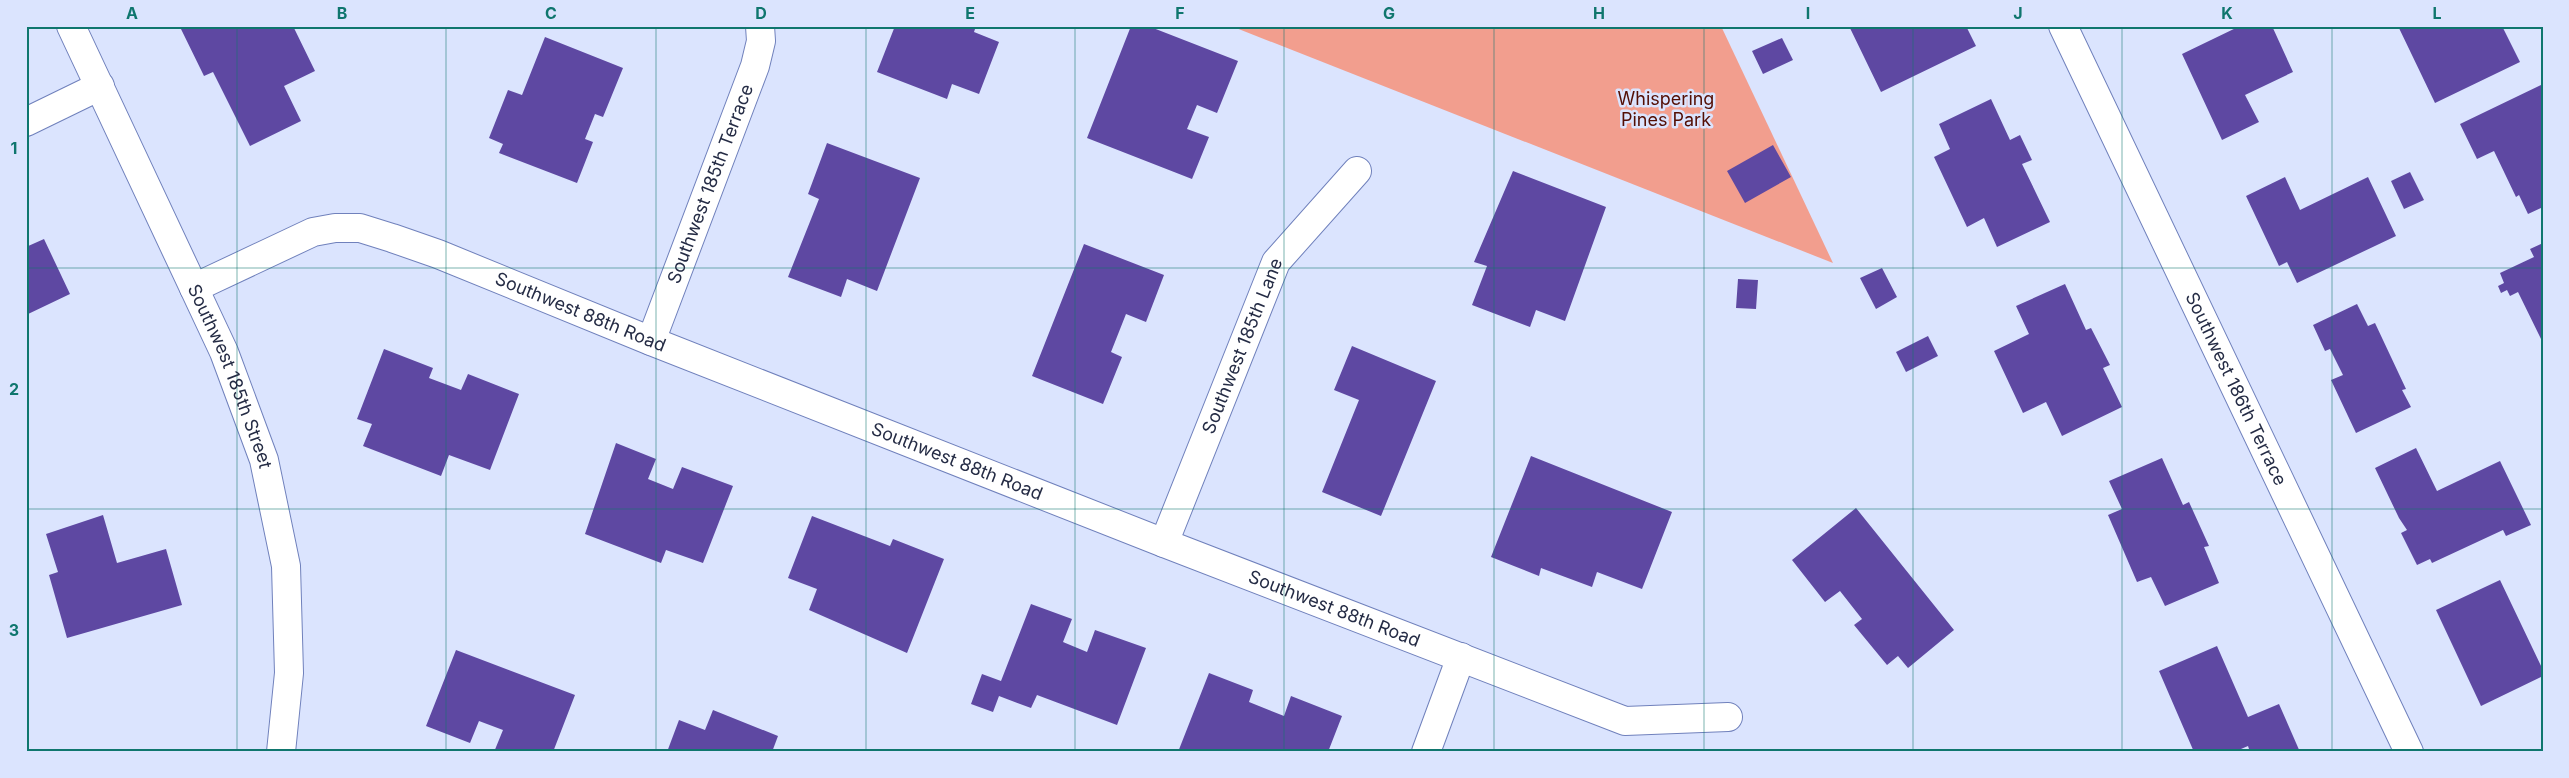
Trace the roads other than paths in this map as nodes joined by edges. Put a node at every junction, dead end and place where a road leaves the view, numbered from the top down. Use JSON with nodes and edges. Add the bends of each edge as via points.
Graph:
{"nodes":[{"id":1,"x":71,"y":26,"type":"edge"},
{"id":2,"x":760,"y":26,"type":"edge"},
{"id":3,"x":2063,"y":26,"type":"edge"},
{"id":4,"x":100,"y":86,"type":"junction"},
{"id":5,"x":26,"y":122,"type":"edge"},
{"id":6,"x":1357,"y":171,"type":"dead end"},
{"id":7,"x":194,"y":288,"type":"junction"},
{"id":8,"x":651,"y":342,"type":"junction"},
{"id":9,"x":1164,"y":543,"type":"junction"},
{"id":10,"x":1461,"y":657,"type":"junction"},
{"id":11,"x":1728,"y":717,"type":"dead end"},
{"id":12,"x":281,"y":752,"type":"edge"},
{"id":13,"x":1426,"y":752,"type":"edge"},
{"id":14,"x":2409,"y":752,"type":"edge"}],
"edges":[{"from":1,"to":4,"type":"street","name":"Southwest 185th Street"},
{"from":2,"to":8,"type":"street","name":"Southwest 185th Terrace","via":[[761,41],[755,66]]},
{"from":3,"to":14,"type":"street","name":"Southwest 186th Terrace"},
{"from":4,"to":5,"type":"street"},
{"from":4,"to":7,"type":"street","name":"Southwest 185th Street"},
{"from":6,"to":9,"type":"street","name":"Southwest 185th Lane","via":[[1276,262]]},
{"from":7,"to":8,"type":"street","name":"Southwest 88th Road","via":[[313,232],[360,228],[438,254]]},
{"from":7,"to":12,"type":"street","name":"Southwest 185th Street","via":[[246,407],[264,460],[277,514],[286,566],[288,620],[287,705]]},
{"from":8,"to":9,"type":"street","name":"Southwest 88th Road"},
{"from":9,"to":10,"type":"street","name":"Southwest 88th Road"},
{"from":10,"to":11,"type":"street","name":"Southwest 88th Road","via":[[1625,721]]},
{"from":10,"to":13,"type":"street"}]}
